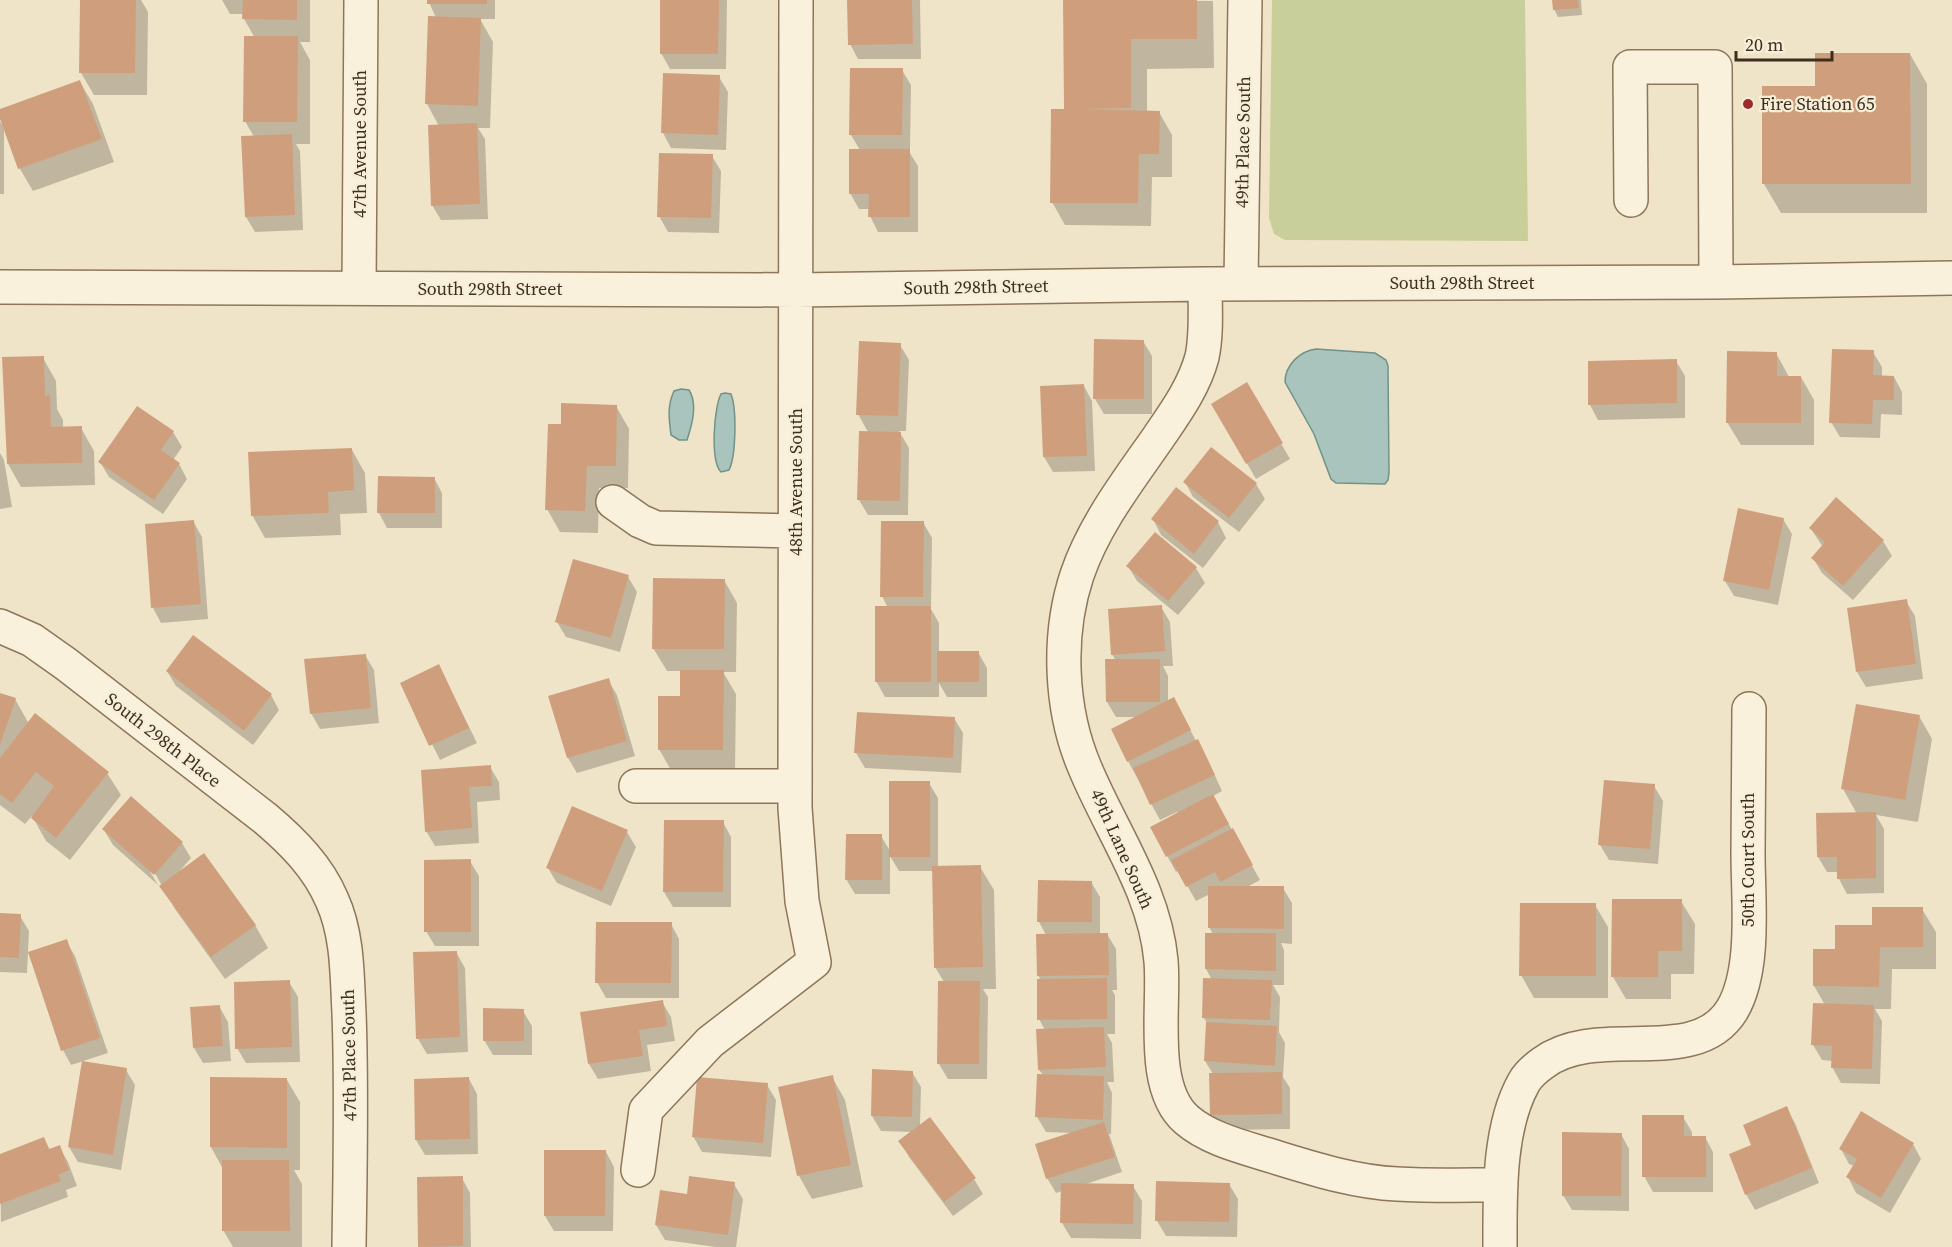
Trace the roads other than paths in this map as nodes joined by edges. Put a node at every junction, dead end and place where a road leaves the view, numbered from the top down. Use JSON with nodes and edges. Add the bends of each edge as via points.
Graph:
{"nodes":[{"id":1,"x":361,"y":0,"type":"edge"},
{"id":2,"x":796,"y":0,"type":"edge"},
{"id":3,"x":1245,"y":0,"type":"edge"},
{"id":4,"x":1631,"y":200,"type":"dead end"},
{"id":5,"x":1952,"y":278,"type":"edge"},
{"id":6,"x":1716,"y":282,"type":"junction"},
{"id":7,"x":1205,"y":284,"type":"junction"},
{"id":8,"x":1241,"y":284,"type":"junction"},
{"id":9,"x":0,"y":287,"type":"edge"},
{"id":10,"x":359,"y":288,"type":"junction"},
{"id":11,"x":796,"y":290,"type":"junction"},
{"id":12,"x":613,"y":502,"type":"dead end"},
{"id":13,"x":795,"y":531,"type":"junction"},
{"id":14,"x":0,"y":626,"type":"edge"},
{"id":15,"x":1749,"y":709,"type":"dead end"},
{"id":16,"x":636,"y":786,"type":"dead end"},
{"id":17,"x":795,"y":786,"type":"junction"},
{"id":18,"x":315,"y":870,"type":"joint"},
{"id":19,"x":638,"y":1170,"type":"dead end"},
{"id":20,"x":1501,"y":1185,"type":"junction"},
{"id":21,"x":349,"y":1247,"type":"edge"},
{"id":22,"x":1500,"y":1247,"type":"edge"}],
"edges":[{"from":1,"to":10,"type":"street","name":"47th Avenue South"},
{"from":2,"to":11,"type":"street","name":"48th Avenue South"},
{"from":3,"to":8,"type":"street","name":"49th Place South"},
{"from":4,"to":6,"type":"street","via":[[1630,67],[1715,66]]},
{"from":5,"to":6,"type":"street","name":"South 298th Street"},
{"from":6,"to":8,"type":"street","name":"South 298th Street"},
{"from":7,"to":8,"type":"street","name":"South 298th Street"},
{"from":7,"to":11,"type":"street","name":"South 298th Street"},
{"from":7,"to":20,"type":"street","name":"49th Lane South","via":[[1204,343],[1196,373],[1090,544],[1077,576],[1070,610],[1064,672],[1070,720],[1085,768],[1128,857],[1156,929],[1161,962],[1162,1067],[1169,1097],[1188,1122],[1212,1135],[1318,1170],[1396,1184]]},
{"from":9,"to":10,"type":"street","name":"South 298th Street"},
{"from":10,"to":11,"type":"street","name":"South 298th Street"},
{"from":11,"to":13,"type":"street","name":"48th Avenue South"},
{"from":12,"to":13,"type":"street","via":[[656,528]]},
{"from":13,"to":17,"type":"street","name":"48th Avenue South"},
{"from":14,"to":18,"type":"street","name":"South 298th Place","via":[[32,640],[66,664],[266,819],[292,841]]},
{"from":15,"to":20,"type":"street","name":"50th Court South","via":[[1747,950],[1742,985],[1732,1009],[1712,1032],[1696,1038],[1579,1047],[1549,1058],[1524,1081],[1514,1105]]},
{"from":16,"to":17,"type":"street"},
{"from":17,"to":19,"type":"street","name":"48th Avenue South","via":[[801,891],[814,962],[710,1042],[646,1110]]},
{"from":18,"to":21,"type":"street","name":"47th Place South","via":[[332,900],[347,966],[351,1062]]},
{"from":20,"to":22,"type":"street"}]}
